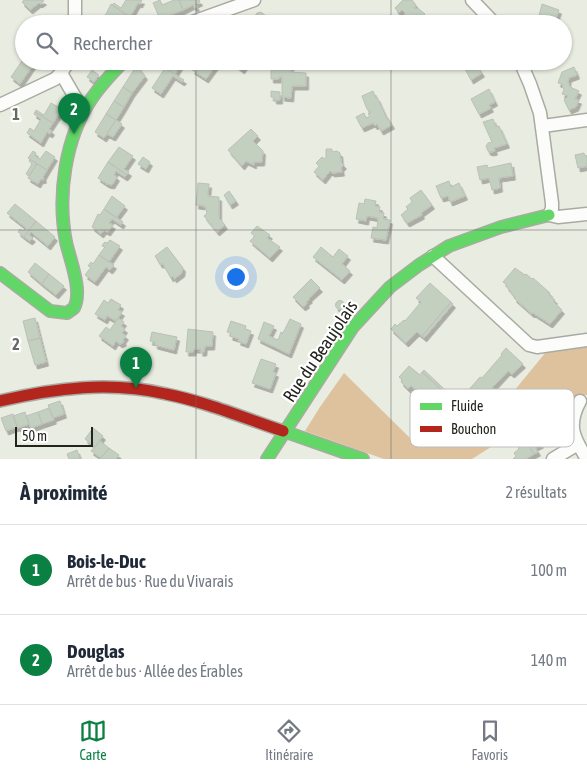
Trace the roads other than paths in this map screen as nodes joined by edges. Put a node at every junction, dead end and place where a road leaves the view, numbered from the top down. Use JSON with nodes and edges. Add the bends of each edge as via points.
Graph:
{"nodes":[{"id":1,"x":75,"y":0,"type":"edge"},
{"id":2,"x":254,"y":0,"type":"edge"},
{"id":3,"x":472,"y":0,"type":"edge"},
{"id":4,"x":75,"y":15,"type":"edge"},
{"id":5,"x":212,"y":15,"type":"edge"},
{"id":6,"x":486,"y":15,"type":"edge"},
{"id":7,"x":63,"y":70,"type":"edge"},
{"id":8,"x":115,"y":70,"type":"edge"},
{"id":9,"x":524,"y":70,"type":"edge"},
{"id":10,"x":61,"y":73,"type":"junction"},
{"id":11,"x":0,"y":105,"type":"edge"},
{"id":12,"x":83,"y":111,"type":"junction"},
{"id":13,"x":587,"y":120,"type":"edge"},
{"id":14,"x":543,"y":126,"type":"junction"},
{"id":15,"x":587,"y":214,"type":"edge"},
{"id":16,"x":548,"y":215,"type":"junction"},
{"id":17,"x":432,"y":256,"type":"junction"},
{"id":18,"x":0,"y":273,"type":"edge"},
{"id":19,"x":587,"y":340,"type":"edge"},
{"id":20,"x":0,"y":401,"type":"edge"},
{"id":21,"x":580,"y":401,"type":"dead end"},
{"id":22,"x":574,"y":414,"type":"edge"},
{"id":23,"x":286,"y":432,"type":"junction"},
{"id":24,"x":574,"y":434,"type":"edge"},
{"id":25,"x":578,"y":444,"type":"junction"},
{"id":26,"x":574,"y":446,"type":"edge"},
{"id":27,"x":573,"y":447,"type":"edge"},
{"id":28,"x":267,"y":459,"type":"edge"},
{"id":29,"x":362,"y":459,"type":"edge"},
{"id":30,"x":553,"y":459,"type":"edge"},
{"id":31,"x":587,"y":459,"type":"edge"}],
"edges":[{"from":1,"to":4,"type":"street"},
{"from":2,"to":5,"type":"street"},
{"from":3,"to":6,"type":"street"},
{"from":7,"to":10,"type":"street"},
{"from":8,"to":12,"type":"street"},
{"from":9,"to":14,"type":"street"},
{"from":10,"to":11,"type":"street"},
{"from":10,"to":12,"type":"street"},
{"from":12,"to":18,"type":"street","via":[[70,148],[62,200],[62,224],[78,292],[75,307],[68,313],[50,311]]},
{"from":13,"to":14,"type":"street"},
{"from":14,"to":16,"type":"street","via":[[553,207]]},
{"from":15,"to":16,"type":"street"},
{"from":16,"to":17,"type":"street","name":"Rue du Beaujolais","via":[[485,232]]},
{"from":17,"to":19,"type":"street","via":[[530,345],[537,347]]},
{"from":17,"to":23,"type":"street","name":"Rue du Beaujolais","via":[[390,287],[362,315]]},
{"from":20,"to":23,"type":"street","via":[[80,386],[136,388],[183,398]]},
{"from":21,"to":22,"type":"street"},
{"from":23,"to":28,"type":"street","name":"Rue du Beaujolais"},
{"from":23,"to":29,"type":"street"},
{"from":24,"to":25,"type":"street"},
{"from":25,"to":26,"type":"street"},
{"from":25,"to":31,"type":"street"},
{"from":27,"to":30,"type":"street"}]}
